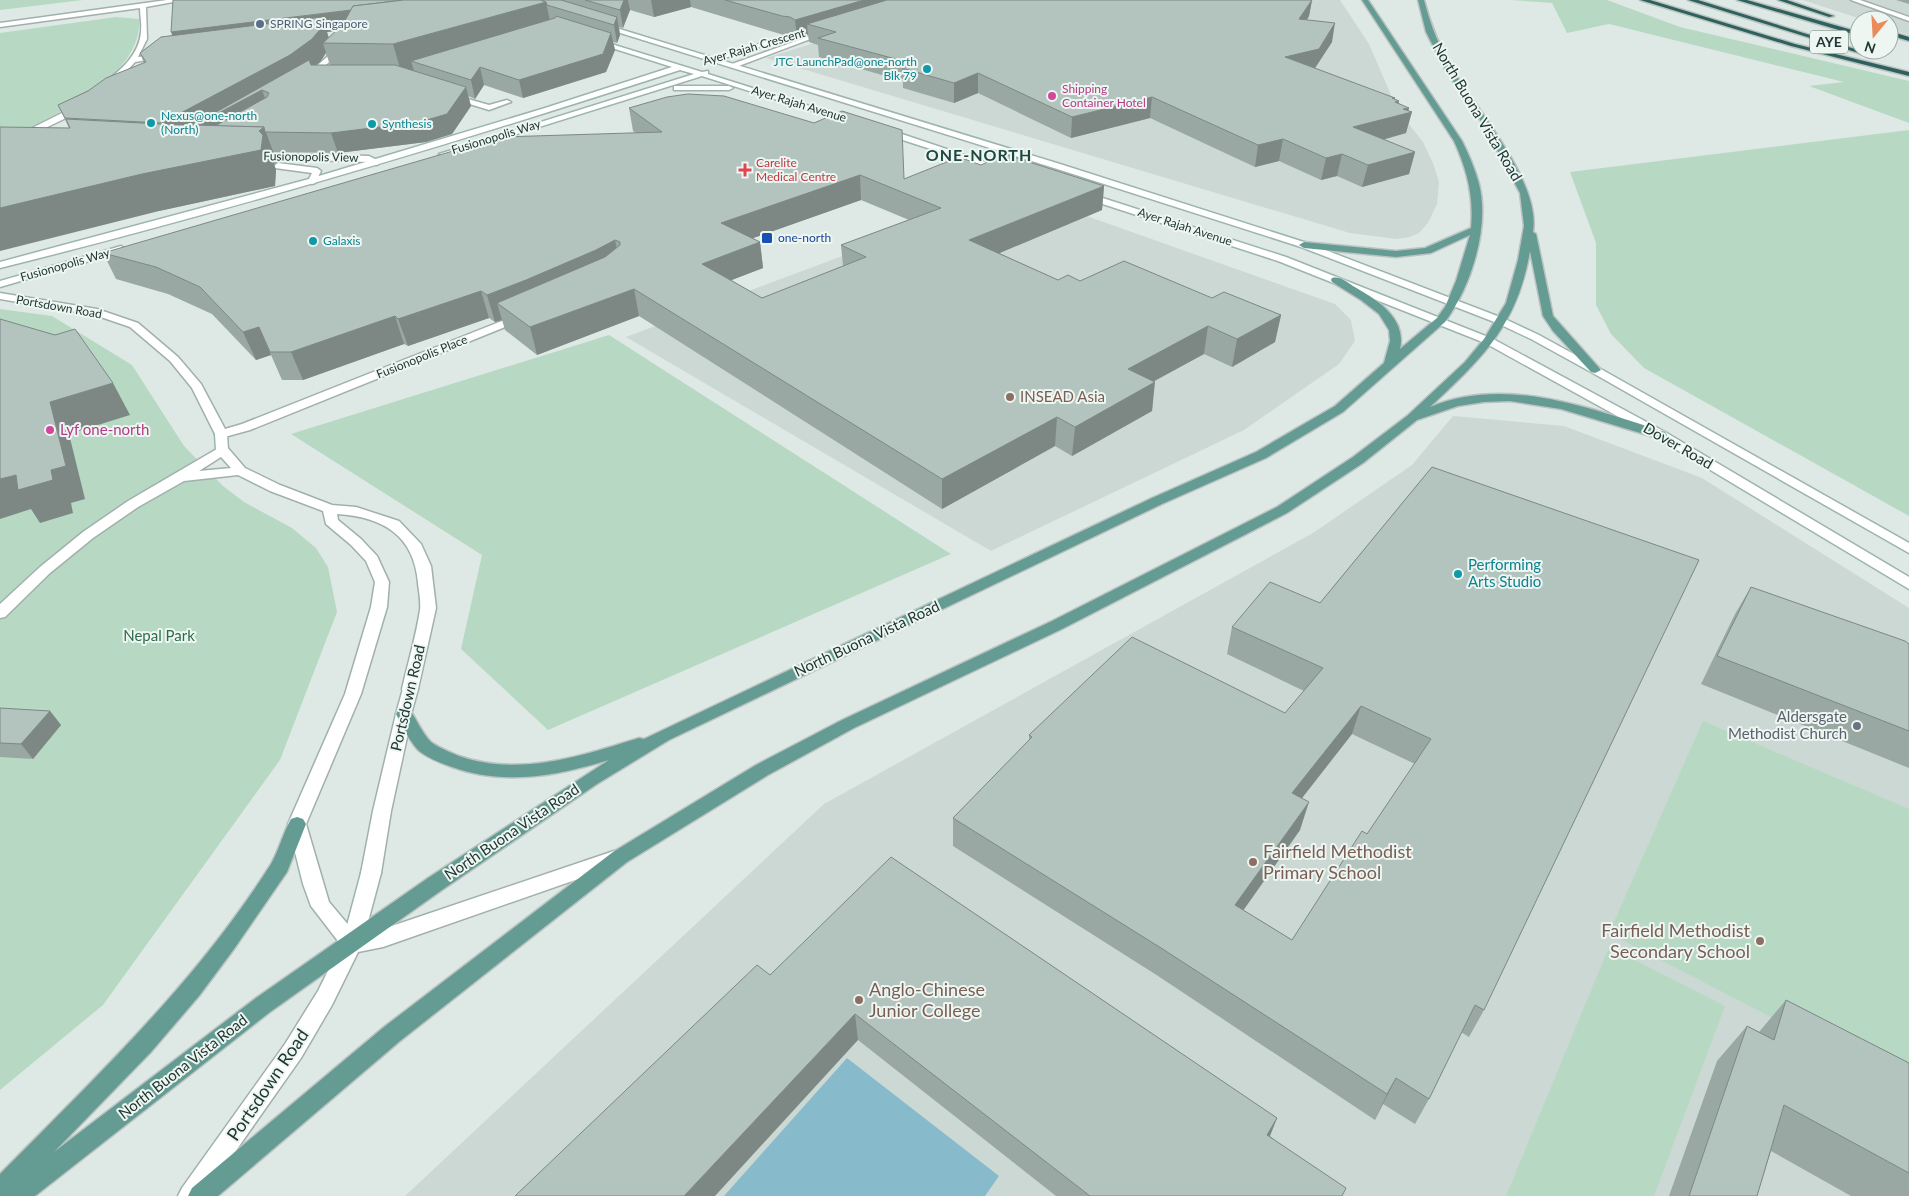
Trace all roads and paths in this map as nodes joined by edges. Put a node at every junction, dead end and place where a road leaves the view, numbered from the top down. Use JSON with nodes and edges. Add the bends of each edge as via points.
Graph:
{"nodes":[{"id":1,"x":134,"y":0,"type":"edge"},
{"id":2,"x":181,"y":0,"type":"edge"},
{"id":3,"x":1365,"y":0,"type":"edge"},
{"id":4,"x":1421,"y":0,"type":"edge"},
{"id":5,"x":1643,"y":0,"type":"edge"},
{"id":6,"x":1691,"y":0,"type":"edge"},
{"id":7,"x":1740,"y":0,"type":"edge"},
{"id":8,"x":1781,"y":0,"type":"edge"},
{"id":9,"x":1854,"y":0,"type":"edge"},
{"id":10,"x":1875,"y":0,"type":"edge"},
{"id":11,"x":143,"y":6,"type":"junction"},
{"id":12,"x":1909,"y":11,"type":"edge"},
{"id":13,"x":0,"y":18,"type":"edge"},
{"id":14,"x":1909,"y":18,"type":"edge"},
{"id":15,"x":1842,"y":20,"type":"dead end"},
{"id":16,"x":593,"y":23,"type":"dead end"},
{"id":17,"x":0,"y":24,"type":"edge"},
{"id":18,"x":1849,"y":31,"type":"edge"},
{"id":19,"x":338,"y":34,"type":"edge"},
{"id":20,"x":587,"y":38,"type":"edge"},
{"id":21,"x":1849,"y":49,"type":"edge"},
{"id":22,"x":166,"y":50,"type":"edge"},
{"id":23,"x":139,"y":53,"type":"junction"},
{"id":24,"x":637,"y":54,"type":"junction"},
{"id":25,"x":175,"y":55,"type":"edge"},
{"id":26,"x":759,"y":57,"type":"junction"},
{"id":27,"x":712,"y":59,"type":"junction"},
{"id":28,"x":134,"y":60,"type":"junction"},
{"id":29,"x":1901,"y":63,"type":"dead end"},
{"id":30,"x":733,"y":66,"type":"junction"},
{"id":31,"x":1909,"y":66,"type":"edge"},
{"id":32,"x":679,"y":67,"type":"junction"},
{"id":33,"x":753,"y":71,"type":"junction"},
{"id":34,"x":704,"y":74,"type":"junction"},
{"id":35,"x":1909,"y":74,"type":"edge"},
{"id":36,"x":322,"y":78,"type":"edge"},
{"id":37,"x":302,"y":82,"type":"edge"},
{"id":38,"x":311,"y":85,"type":"edge"},
{"id":39,"x":612,"y":88,"type":"junction"},
{"id":40,"x":102,"y":89,"type":"edge"},
{"id":41,"x":748,"y":89,"type":"junction"},
{"id":42,"x":645,"y":91,"type":"junction"},
{"id":43,"x":446,"y":94,"type":"edge"},
{"id":44,"x":89,"y":98,"type":"edge"},
{"id":45,"x":506,"y":102,"type":"edge"},
{"id":46,"x":861,"y":123,"type":"edge"},
{"id":47,"x":878,"y":129,"type":"edge"},
{"id":48,"x":2,"y":146,"type":"edge"},
{"id":49,"x":24,"y":146,"type":"edge"},
{"id":50,"x":0,"y":154,"type":"edge"},
{"id":51,"x":10,"y":155,"type":"edge"},
{"id":52,"x":246,"y":156,"type":"edge"},
{"id":53,"x":436,"y":156,"type":"edge"},
{"id":54,"x":377,"y":162,"type":"junction"},
{"id":55,"x":256,"y":165,"type":"edge"},
{"id":56,"x":1008,"y":171,"type":"edge"},
{"id":57,"x":312,"y":182,"type":"junction"},
{"id":58,"x":1074,"y":192,"type":"edge"},
{"id":59,"x":1530,"y":226,"type":"junction"},
{"id":60,"x":1476,"y":230,"type":"junction"},
{"id":61,"x":1304,"y":245,"type":"junction"},
{"id":62,"x":129,"y":247,"type":"edge"},
{"id":63,"x":0,"y":265,"type":"edge"},
{"id":64,"x":1336,"y":280,"type":"junction"},
{"id":65,"x":0,"y":284,"type":"edge"},
{"id":66,"x":0,"y":296,"type":"edge"},
{"id":67,"x":1454,"y":303,"type":"junction"},
{"id":68,"x":529,"y":314,"type":"edge"},
{"id":69,"x":1441,"y":320,"type":"junction"},
{"id":70,"x":1501,"y":321,"type":"junction"},
{"id":71,"x":1489,"y":341,"type":"junction"},
{"id":72,"x":1390,"y":364,"type":"junction"},
{"id":73,"x":1595,"y":370,"type":"junction"},
{"id":74,"x":1410,"y":419,"type":"junction"},
{"id":75,"x":221,"y":434,"type":"junction"},
{"id":76,"x":1660,"y":435,"type":"junction"},
{"id":77,"x":222,"y":450,"type":"junction"},
{"id":78,"x":240,"y":471,"type":"junction"},
{"id":79,"x":180,"y":478,"type":"junction"},
{"id":80,"x":330,"y":509,"type":"junction"},
{"id":81,"x":1909,"y":549,"type":"edge"},
{"id":82,"x":1909,"y":584,"type":"edge"},
{"id":83,"x":0,"y":613,"type":"edge"},
{"id":84,"x":404,"y":714,"type":"junction"},
{"id":85,"x":663,"y":736,"type":"junction"},
{"id":86,"x":297,"y":824,"type":"junction"},
{"id":87,"x":620,"y":856,"type":"junction"},
{"id":88,"x":352,"y":944,"type":"junction"},
{"id":89,"x":0,"y":1191,"type":"edge"},
{"id":90,"x":16,"y":1196,"type":"edge"},
{"id":91,"x":190,"y":1196,"type":"edge"},
{"id":92,"x":200,"y":1196,"type":"edge"}],
"edges":[{"from":1,"to":13,"type":"street"},
{"from":2,"to":11,"type":"street"},
{"from":3,"to":60,"type":"main road","name":"North Buona Vista Road","via":[[1463,148],[1476,189]]},
{"from":4,"to":59,"type":"main road","name":"North Buona Vista Road","via":[[1429,32],[1450,71],[1487,124],[1525,193]]},
{"from":5,"to":35,"type":"highway","via":[[1793,45]]},
{"from":6,"to":21,"type":"highway","number":"AYE"},
{"from":7,"to":18,"type":"highway","number":"AYE"},
{"from":8,"to":15,"type":"highway"},
{"from":9,"to":14,"type":"street"},
{"from":10,"to":12,"type":"street"},
{"from":11,"to":17,"type":"street"},
{"from":11,"to":23,"type":"street","via":[[144,38]]},
{"from":16,"to":27,"type":"street","name":"Ayer Rajah Avenue"},
{"from":19,"to":37,"type":"street","via":[[335,49],[324,65]]},
{"from":20,"to":24,"type":"street","name":"Ayer Rajah Avenue"},
{"from":22,"to":23,"type":"street"},
{"from":23,"to":28,"type":"street"},
{"from":24,"to":32,"type":"street","name":"Ayer Rajah Avenue"},
{"from":24,"to":39,"type":"street","via":[[645,60],[643,69]]},
{"from":25,"to":28,"type":"street"},
{"from":26,"to":27,"type":"street","name":"Ayer Rajah Crescent","via":[[834,27]]},
{"from":26,"to":30,"type":"street","name":"Ayer Rajah Crescent"},
{"from":26,"to":33,"type":"street","via":[[752,64]]},
{"from":27,"to":30,"type":"street","name":"Ayer Rajah Avenue"},
{"from":27,"to":32,"type":"street","name":"Ayer Rajah Crescent"},
{"from":28,"to":40,"type":"street"},
{"from":29,"to":31,"type":"highway"},
{"from":30,"to":33,"type":"street","name":"Ayer Rajah Avenue"},
{"from":30,"to":34,"type":"street","name":"Ayer Rajah Crescent"},
{"from":32,"to":34,"type":"street","name":"Ayer Rajah Avenue"},
{"from":32,"to":39,"type":"street","name":"Fusionopolis Way"},
{"from":33,"to":61,"type":"street","name":"Ayer Rajah Avenue"},
{"from":34,"to":41,"type":"street","name":"Ayer Rajah Avenue"},
{"from":34,"to":42,"type":"street","name":"Fusionopolis Way"},
{"from":36,"to":38,"type":"street"},
{"from":39,"to":54,"type":"street","name":"Fusionopolis Way"},
{"from":41,"to":42,"type":"street","via":[[691,87]]},
{"from":41,"to":46,"type":"street","name":"Ayer Rajah Avenue"},
{"from":42,"to":53,"type":"street","name":"Fusionopolis Way"},
{"from":43,"to":45,"type":"street","via":[[489,108]]},
{"from":44,"to":48,"type":"street","via":[[65,115]]},
{"from":47,"to":56,"type":"street"},
{"from":48,"to":49,"type":"street"},
{"from":50,"to":51,"type":"street"},
{"from":52,"to":54,"type":"street","name":"Fusionopolis View","via":[[369,158]]},
{"from":54,"to":57,"type":"street","name":"Fusionopolis Way"},
{"from":55,"to":57,"type":"street","name":"Fusionopolis View","via":[[317,171]]},
{"from":57,"to":63,"type":"street","name":"Fusionopolis Way"},
{"from":58,"to":64,"type":"street","name":"Ayer Rajah Avenue","via":[[1282,259]]},
{"from":59,"to":70,"type":"main road","name":"North Buona Vista Road","via":[[1511,303]]},
{"from":59,"to":73,"type":"main road","via":[[1548,316]]},
{"from":60,"to":61,"type":"main road","via":[[1427,250],[1396,254]]},
{"from":60,"to":67,"type":"main road","name":"North Buona Vista Road","via":[[1472,252]]},
{"from":61,"to":67,"type":"street","name":"Ayer Rajah Avenue"},
{"from":62,"to":65,"type":"street","name":"Fusionopolis Way"},
{"from":64,"to":69,"type":"street","name":"Ayer Rajah Avenue"},
{"from":64,"to":72,"type":"main road","via":[[1387,315],[1396,341]]},
{"from":66,"to":75,"type":"street","name":"Portsdown Road","via":[[97,312],[134,325],[174,359],[197,387]]},
{"from":67,"to":69,"type":"main road","name":"North Buona Vista Road"},
{"from":67,"to":70,"type":"street","name":"Dover Road"},
{"from":68,"to":75,"type":"street","name":"Fusionopolis Place","via":[[246,427]]},
{"from":69,"to":71,"type":"street","name":"Dover Road"},
{"from":69,"to":72,"type":"main road","name":"North Buona Vista Road"},
{"from":70,"to":71,"type":"main road","name":"North Buona Vista Road"},
{"from":70,"to":73,"type":"street","name":"Dover Road"},
{"from":71,"to":74,"type":"main road","name":"North Buona Vista Road"},
{"from":71,"to":76,"type":"street","name":"Dover Road"},
{"from":72,"to":85,"type":"main road","name":"North Buona Vista Road","via":[[1339,409],[1261,455],[1157,501]]},
{"from":73,"to":81,"type":"street","name":"Dover Road"},
{"from":74,"to":76,"type":"main road","via":[[1457,402],[1505,397],[1556,402]]},
{"from":74,"to":87,"type":"main road","name":"North Buona Vista Road","via":[[1358,460],[1282,510],[1057,625],[848,724],[762,770]]},
{"from":75,"to":77,"type":"street","name":"Portsdown Road"},
{"from":76,"to":82,"type":"street","name":"Dover Road"},
{"from":77,"to":78,"type":"street","name":"Portsdown Road"},
{"from":77,"to":79,"type":"street"},
{"from":78,"to":79,"type":"street"},
{"from":78,"to":80,"type":"street","name":"Portsdown Road"},
{"from":79,"to":83,"type":"street","via":[[133,504],[88,535]]},
{"from":80,"to":84,"type":"street","name":"Portsdown Road","via":[[356,510],[394,524],[416,547],[424,566],[428,608]]},
{"from":80,"to":86,"type":"street","via":[[331,522],[372,559],[382,582],[353,694]]},
{"from":84,"to":85,"type":"main road","via":[[425,746],[468,768],[486,771],[539,770]]},
{"from":84,"to":88,"type":"street","name":"Portsdown Road","via":[[371,872]]},
{"from":85,"to":88,"type":"main road","name":"North Buona Vista Road","via":[[591,779]]},
{"from":86,"to":88,"type":"street","via":[[321,906]]},
{"from":86,"to":89,"type":"main road","via":[[280,866],[228,943],[192,988],[143,1046]]},
{"from":87,"to":88,"type":"street","via":[[383,938]]},
{"from":87,"to":92,"type":"main road","name":"North Buona Vista Road","via":[[392,1034]]},
{"from":88,"to":90,"type":"main road","name":"North Buona Vista Road","via":[[263,1005]]},
{"from":88,"to":91,"type":"street","name":"Portsdown Road","via":[[293,1052]]}]}
